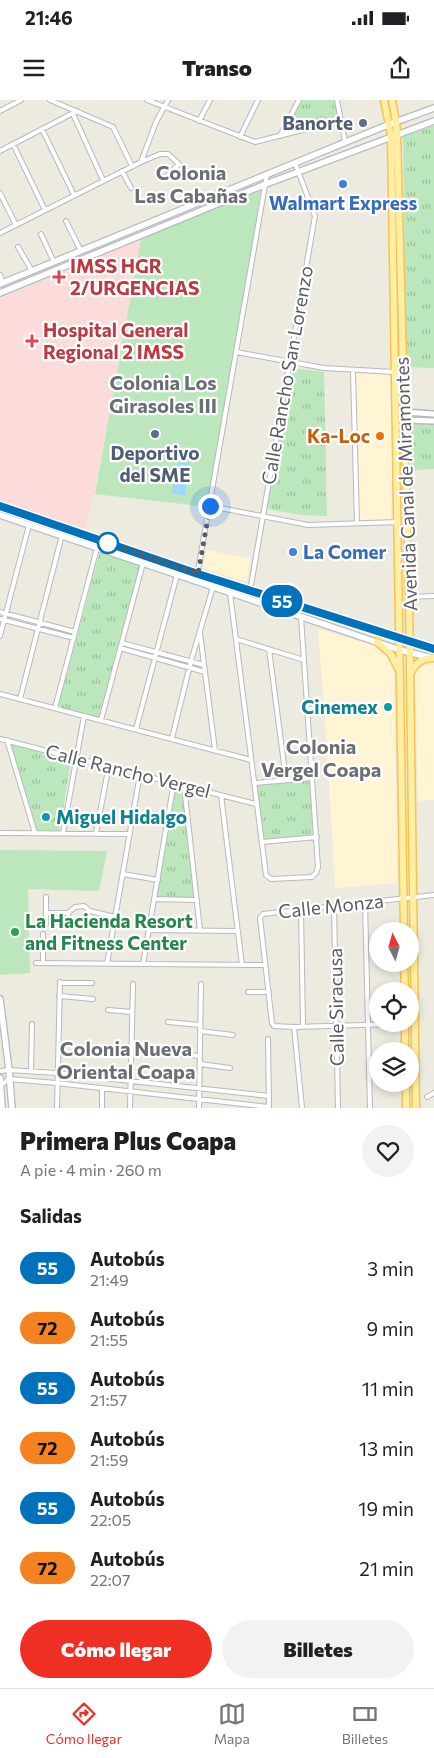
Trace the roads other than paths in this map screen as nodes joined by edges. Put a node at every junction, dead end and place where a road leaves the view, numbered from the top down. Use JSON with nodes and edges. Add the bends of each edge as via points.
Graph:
{"nodes":[{"id":1,"x":21,"y":100,"type":"edge"},
{"id":2,"x":50,"y":100,"type":"edge"},
{"id":3,"x":147,"y":100,"type":"edge"},
{"id":4,"x":168,"y":100,"type":"edge"},
{"id":5,"x":210,"y":100,"type":"edge"},
{"id":6,"x":258,"y":100,"type":"edge"},
{"id":7,"x":298,"y":100,"type":"edge"},
{"id":8,"x":337,"y":100,"type":"edge"},
{"id":9,"x":384,"y":100,"type":"edge"},
{"id":10,"x":392,"y":100,"type":"edge"},
{"id":11,"x":164,"y":107,"type":"junction"},
{"id":12,"x":434,"y":108,"type":"edge"},
{"id":13,"x":0,"y":111,"type":"edge"},
{"id":14,"x":77,"y":111,"type":"junction"},
{"id":15,"x":72,"y":114,"type":"junction"},
{"id":16,"x":342,"y":120,"type":"junction"},
{"id":17,"x":434,"y":120,"type":"edge"},
{"id":18,"x":199,"y":121,"type":"junction"},
{"id":19,"x":393,"y":123,"type":"junction"},
{"id":20,"x":42,"y":130,"type":"junction"},
{"id":21,"x":394,"y":134,"type":"junction"},
{"id":22,"x":280,"y":136,"type":"junction"},
{"id":23,"x":240,"y":137,"type":"junction"},
{"id":24,"x":345,"y":142,"type":"junction"},
{"id":25,"x":13,"y":144,"type":"junction"},
{"id":26,"x":0,"y":151,"type":"edge"},
{"id":27,"x":306,"y":158,"type":"junction"},
{"id":28,"x":141,"y":162,"type":"junction"},
{"id":29,"x":295,"y":163,"type":"junction"},
{"id":30,"x":132,"y":166,"type":"junction"},
{"id":31,"x":122,"y":171,"type":"junction"},
{"id":32,"x":299,"y":172,"type":"junction"},
{"id":33,"x":267,"y":174,"type":"junction"},
{"id":34,"x":167,"y":176,"type":"dead end"},
{"id":35,"x":103,"y":180,"type":"junction"},
{"id":36,"x":266,"y":184,"type":"junction"},
{"id":37,"x":132,"y":188,"type":"dead end"},
{"id":38,"x":0,"y":194,"type":"edge"},
{"id":39,"x":74,"y":195,"type":"junction"},
{"id":40,"x":45,"y":210,"type":"junction"},
{"id":41,"x":66,"y":221,"type":"dead end"},
{"id":42,"x":16,"y":225,"type":"junction"},
{"id":43,"x":0,"y":233,"type":"edge"},
{"id":44,"x":41,"y":234,"type":"dead end"},
{"id":45,"x":18,"y":246,"type":"dead end"},
{"id":46,"x":81,"y":251,"type":"junction"},
{"id":47,"x":54,"y":262,"type":"junction"},
{"id":48,"x":32,"y":271,"type":"junction"},
{"id":49,"x":0,"y":275,"type":"edge"},
{"id":50,"x":2,"y":284,"type":"edge"},
{"id":51,"x":0,"y":293,"type":"edge"},
{"id":52,"x":236,"y":352,"type":"junction"},
{"id":53,"x":289,"y":362,"type":"junction"},
{"id":54,"x":353,"y":371,"type":"junction"},
{"id":55,"x":394,"y":372,"type":"junction"},
{"id":56,"x":434,"y":414,"type":"edge"},
{"id":57,"x":404,"y":416,"type":"junction"},
{"id":58,"x":434,"y":421,"type":"edge"},
{"id":59,"x":0,"y":506,"type":"edge"},
{"id":60,"x":210,"y":506,"type":"junction"},
{"id":61,"x":0,"y":515,"type":"edge"},
{"id":62,"x":263,"y":516,"type":"junction"},
{"id":63,"x":398,"y":522,"type":"junction"},
{"id":64,"x":357,"y":523,"type":"junction"},
{"id":65,"x":29,"y":525,"type":"junction"},
{"id":66,"x":62,"y":536,"type":"junction"},
{"id":67,"x":97,"y":548,"type":"junction"},
{"id":68,"x":145,"y":555,"type":"junction"},
{"id":69,"x":142,"y":564,"type":"junction"},
{"id":70,"x":198,"y":574,"type":"junction"},
{"id":71,"x":177,"y":576,"type":"junction"},
{"id":72,"x":196,"y":582,"type":"junction"},
{"id":73,"x":213,"y":587,"type":"junction"},
{"id":74,"x":250,"y":591,"type":"junction"},
{"id":75,"x":230,"y":593,"type":"junction"},
{"id":76,"x":434,"y":596,"type":"edge"},
{"id":77,"x":409,"y":597,"type":"junction"},
{"id":78,"x":0,"y":612,"type":"edge"},
{"id":79,"x":6,"y":613,"type":"junction"},
{"id":80,"x":301,"y":617,"type":"junction"},
{"id":81,"x":2,"y":619,"type":"edge"},
{"id":82,"x":40,"y":622,"type":"junction"},
{"id":83,"x":38,"y":628,"type":"junction"},
{"id":84,"x":200,"y":630,"type":"junction"},
{"id":85,"x":75,"y":632,"type":"junction"},
{"id":86,"x":0,"y":636,"type":"edge"},
{"id":87,"x":74,"y":638,"type":"junction"},
{"id":88,"x":236,"y":639,"type":"junction"},
{"id":89,"x":400,"y":639,"type":"junction"},
{"id":90,"x":378,"y":642,"type":"junction"},
{"id":91,"x":410,"y":642,"type":"junction"},
{"id":92,"x":122,"y":643,"type":"junction"},
{"id":93,"x":120,"y":648,"type":"junction"},
{"id":94,"x":269,"y":649,"type":"junction"},
{"id":95,"x":434,"y":649,"type":"edge"},
{"id":96,"x":400,"y":650,"type":"junction"},
{"id":97,"x":156,"y":652,"type":"junction"},
{"id":98,"x":410,"y":652,"type":"junction"},
{"id":99,"x":155,"y":658,"type":"junction"},
{"id":100,"x":434,"y":658,"type":"edge"},
{"id":101,"x":304,"y":660,"type":"junction"},
{"id":102,"x":191,"y":661,"type":"junction"},
{"id":103,"x":204,"y":665,"type":"junction"},
{"id":104,"x":190,"y":667,"type":"junction"},
{"id":105,"x":205,"y":672,"type":"junction"},
{"id":106,"x":410,"y":677,"type":"junction"},
{"id":107,"x":401,"y":681,"type":"junction"},
{"id":108,"x":0,"y":694,"type":"edge"},
{"id":109,"x":20,"y":699,"type":"junction"},
{"id":110,"x":56,"y":708,"type":"junction"},
{"id":111,"x":323,"y":708,"type":"dead end"},
{"id":112,"x":308,"y":709,"type":"junction"},
{"id":113,"x":84,"y":716,"type":"junction"},
{"id":114,"x":101,"y":720,"type":"junction"},
{"id":115,"x":136,"y":729,"type":"junction"},
{"id":116,"x":172,"y":738,"type":"junction"},
{"id":117,"x":0,"y":739,"type":"edge"},
{"id":118,"x":7,"y":740,"type":"junction"},
{"id":119,"x":216,"y":750,"type":"junction"},
{"id":120,"x":76,"y":757,"type":"junction"},
{"id":121,"x":251,"y":760,"type":"junction"},
{"id":122,"x":109,"y":765,"type":"junction"},
{"id":123,"x":140,"y":774,"type":"junction"},
{"id":124,"x":312,"y":778,"type":"junction"},
{"id":125,"x":286,"y":780,"type":"junction"},
{"id":126,"x":174,"y":782,"type":"junction"},
{"id":127,"x":255,"y":783,"type":"junction"},
{"id":128,"x":184,"y":785,"type":"junction"},
{"id":129,"x":221,"y":794,"type":"junction"},
{"id":130,"x":256,"y":804,"type":"junction"},
{"id":131,"x":0,"y":827,"type":"edge"},
{"id":132,"x":1,"y":833,"type":"edge"},
{"id":133,"x":35,"y":833,"type":"junction"},
{"id":134,"x":63,"y":833,"type":"junction"},
{"id":135,"x":96,"y":833,"type":"junction"},
{"id":136,"x":129,"y":834,"type":"junction"},
{"id":137,"x":317,"y":837,"type":"junction"},
{"id":138,"x":262,"y":842,"type":"junction"},
{"id":139,"x":123,"y":874,"type":"junction"},
{"id":140,"x":158,"y":880,"type":"junction"},
{"id":141,"x":434,"y":895,"type":"edge"},
{"id":142,"x":46,"y":897,"type":"dead end"},
{"id":143,"x":412,"y":897,"type":"junction"},
{"id":144,"x":404,"y":898,"type":"junction"},
{"id":145,"x":154,"y":899,"type":"junction"},
{"id":146,"x":196,"y":900,"type":"junction"},
{"id":147,"x":365,"y":902,"type":"junction"},
{"id":148,"x":334,"y":906,"type":"junction"},
{"id":149,"x":301,"y":909,"type":"junction"},
{"id":150,"x":46,"y":913,"type":"junction"},
{"id":151,"x":68,"y":913,"type":"junction"},
{"id":152,"x":115,"y":917,"type":"junction"},
{"id":153,"x":404,"y":922,"type":"edge"},
{"id":154,"x":46,"y":924,"type":"dead end"},
{"id":155,"x":69,"y":925,"type":"dead end"},
{"id":156,"x":149,"y":930,"type":"junction"},
{"id":157,"x":200,"y":930,"type":"junction"},
{"id":158,"x":237,"y":931,"type":"junction"},
{"id":159,"x":43,"y":934,"type":"dead end"},
{"id":160,"x":36,"y":963,"type":"dead end"},
{"id":161,"x":43,"y":963,"type":"junction"},
{"id":162,"x":107,"y":964,"type":"junction"},
{"id":163,"x":143,"y":964,"type":"junction"},
{"id":164,"x":242,"y":965,"type":"junction"},
{"id":165,"x":265,"y":965,"type":"junction"},
{"id":166,"x":92,"y":984,"type":"dead end"},
{"id":167,"x":133,"y":984,"type":"dead end"},
{"id":168,"x":201,"y":984,"type":"dead end"},
{"id":169,"x":248,"y":992,"type":"dead end"},
{"id":170,"x":268,"y":992,"type":"junction"},
{"id":171,"x":59,"y":996,"type":"junction"},
{"id":172,"x":0,"y":999,"type":"edge"},
{"id":173,"x":93,"y":999,"type":"dead end"},
{"id":174,"x":108,"y":1010,"type":"dead end"},
{"id":175,"x":132,"y":1012,"type":"junction"},
{"id":176,"x":1,"y":1014,"type":"edge"},
{"id":177,"x":1,"y":1020,"type":"edge"},
{"id":178,"x":168,"y":1022,"type":"dead end"},
{"id":179,"x":32,"y":1024,"type":"dead end"},
{"id":180,"x":200,"y":1025,"type":"junction"},
{"id":181,"x":369,"y":1025,"type":"joint"},
{"id":182,"x":303,"y":1026,"type":"junction"},
{"id":183,"x":336,"y":1026,"type":"junction"},
{"id":184,"x":294,"y":1027,"type":"junction"},
{"id":185,"x":200,"y":1030,"type":"junction"},
{"id":186,"x":369,"y":1032,"type":"edge"},
{"id":187,"x":233,"y":1035,"type":"dead end"},
{"id":188,"x":268,"y":1039,"type":"dead end"},
{"id":189,"x":170,"y":1053,"type":"dead end"},
{"id":190,"x":200,"y":1056,"type":"junction"},
{"id":191,"x":200,"y":1064,"type":"junction"},
{"id":192,"x":230,"y":1068,"type":"dead end"},
{"id":193,"x":9,"y":1070,"type":"junction"},
{"id":194,"x":0,"y":1071,"type":"edge"},
{"id":195,"x":31,"y":1072,"type":"junction"},
{"id":196,"x":57,"y":1073,"type":"junction"},
{"id":197,"x":0,"y":1078,"type":"edge"},
{"id":198,"x":10,"y":1079,"type":"junction"},
{"id":199,"x":130,"y":1081,"type":"junction"},
{"id":200,"x":56,"y":1083,"type":"junction"},
{"id":201,"x":0,"y":1086,"type":"edge"},
{"id":202,"x":102,"y":1088,"type":"junction"},
{"id":203,"x":199,"y":1089,"type":"junction"},
{"id":204,"x":130,"y":1091,"type":"junction"},
{"id":205,"x":406,"y":1092,"type":"edge"},
{"id":206,"x":434,"y":1092,"type":"edge"},
{"id":207,"x":269,"y":1096,"type":"junction"},
{"id":208,"x":427,"y":1097,"type":"dead end"},
{"id":209,"x":199,"y":1099,"type":"junction"},
{"id":210,"x":243,"y":1106,"type":"edge"},
{"id":211,"x":269,"y":1107,"type":"edge"},
{"id":212,"x":2,"y":1108,"type":"edge"},
{"id":213,"x":12,"y":1108,"type":"edge"},
{"id":214,"x":57,"y":1108,"type":"edge"},
{"id":215,"x":102,"y":1108,"type":"edge"},
{"id":216,"x":130,"y":1108,"type":"edge"},
{"id":217,"x":199,"y":1108,"type":"edge"},
{"id":218,"x":302,"y":1108,"type":"edge"},
{"id":219,"x":338,"y":1108,"type":"edge"},
{"id":220,"x":370,"y":1108,"type":"edge"},
{"id":221,"x":406,"y":1108,"type":"edge"},
{"id":222,"x":416,"y":1108,"type":"edge"}],
"edges":[{"from":1,"to":13,"type":"street"},
{"from":2,"to":14,"type":"street"},
{"from":3,"to":11,"type":"street"},
{"from":4,"to":11,"type":"street"},
{"from":5,"to":18,"type":"street"},
{"from":6,"to":23,"type":"street"},
{"from":7,"to":22,"type":"street"},
{"from":8,"to":16,"type":"street"},
{"from":9,"to":19,"type":"main road","name":"Avenida Canal de Miramontes"},
{"from":10,"to":19,"type":"main road","name":"Avenida Canal de Miramontes"},
{"from":11,"to":18,"type":"street"},
{"from":11,"to":28,"type":"street"},
{"from":12,"to":19,"type":"main road"},
{"from":14,"to":15,"type":"street"},
{"from":14,"to":30,"type":"street","via":[[114,127]]},
{"from":15,"to":20,"type":"street"},
{"from":15,"to":35,"type":"street"},
{"from":16,"to":22,"type":"street"},
{"from":16,"to":24,"type":"street"},
{"from":17,"to":21,"type":"main road"},
{"from":18,"to":23,"type":"street"},
{"from":19,"to":21,"type":"main road","name":"Avenida Canal de Miramontes"},
{"from":19,"to":24,"type":"main road"},
{"from":20,"to":25,"type":"street"},
{"from":20,"to":39,"type":"street"},
{"from":21,"to":32,"type":"main road"},
{"from":21,"to":55,"type":"main road","name":"Avenida Canal de Miramontes"},
{"from":21,"to":57,"type":"main road","name":"Avenida Canal de Miramontes"},
{"from":22,"to":23,"type":"street","via":[[255,142]]},
{"from":24,"to":27,"type":"main road"},
{"from":25,"to":26,"type":"street"},
{"from":25,"to":40,"type":"street"},
{"from":27,"to":29,"type":"main road"},
{"from":27,"to":32,"type":"main road"},
{"from":28,"to":30,"type":"street"},
{"from":28,"to":34,"type":"street","via":[[168,154],[179,164]]},
{"from":29,"to":32,"type":"street","name":"Calle Rancho San Lorenzo"},
{"from":29,"to":33,"type":"main road"},
{"from":30,"to":31,"type":"street"},
{"from":31,"to":35,"type":"street"},
{"from":31,"to":37,"type":"street"},
{"from":32,"to":36,"type":"main road"},
{"from":32,"to":53,"type":"street","name":"Calle Rancho San Lorenzo","via":[[315,216]]},
{"from":33,"to":36,"type":"street"},
{"from":33,"to":46,"type":"main road"},
{"from":35,"to":39,"type":"street"},
{"from":36,"to":51,"type":"main road"},
{"from":36,"to":52,"type":"street"},
{"from":38,"to":42,"type":"street"},
{"from":39,"to":40,"type":"street"},
{"from":40,"to":42,"type":"street"},
{"from":41,"to":46,"type":"street"},
{"from":42,"to":43,"type":"street"},
{"from":44,"to":47,"type":"street"},
{"from":45,"to":48,"type":"street"},
{"from":46,"to":47,"type":"main road"},
{"from":47,"to":48,"type":"main road"},
{"from":48,"to":50,"type":"main road"},
{"from":49,"to":50,"type":"street"},
{"from":52,"to":53,"type":"street"},
{"from":52,"to":60,"type":"street"},
{"from":53,"to":54,"type":"street"},
{"from":53,"to":62,"type":"street","name":"Calle Rancho San Lorenzo"},
{"from":54,"to":55,"type":"street"},
{"from":54,"to":64,"type":"street"},
{"from":55,"to":63,"type":"main road","name":"Avenida Canal de Miramontes"},
{"from":56,"to":57,"type":"street"},
{"from":57,"to":58,"type":"street"},
{"from":57,"to":77,"type":"main road","name":"Avenida Canal de Miramontes"},
{"from":59,"to":68,"type":"main road"},
{"from":60,"to":62,"type":"street"},
{"from":60,"to":70,"type":"street"},
{"from":61,"to":65,"type":"main road"},
{"from":62,"to":64,"type":"street","via":[[308,525]]},
{"from":62,"to":74,"type":"street","name":"Calle Rancho San Lorenzo"},
{"from":63,"to":64,"type":"street"},
{"from":63,"to":89,"type":"main road","name":"Avenida Canal de Miramontes"},
{"from":65,"to":66,"type":"main road"},
{"from":65,"to":79,"type":"street"},
{"from":66,"to":67,"type":"main road"},
{"from":66,"to":82,"type":"street"},
{"from":67,"to":69,"type":"main road"},
{"from":67,"to":85,"type":"street"},
{"from":68,"to":69,"type":"street"},
{"from":68,"to":70,"type":"main road"},
{"from":69,"to":71,"type":"main road"},
{"from":69,"to":92,"type":"street"},
{"from":70,"to":72,"type":"street"},
{"from":70,"to":74,"type":"main road"},
{"from":71,"to":72,"type":"main road"},
{"from":71,"to":97,"type":"street"},
{"from":72,"to":73,"type":"main road"},
{"from":73,"to":75,"type":"main road"},
{"from":73,"to":84,"type":"street"},
{"from":74,"to":89,"type":"main road"},
{"from":75,"to":80,"type":"main road"},
{"from":75,"to":88,"type":"street"},
{"from":76,"to":77,"type":"street"},
{"from":77,"to":91,"type":"main road","name":"Avenida Canal de Miramontes"},
{"from":78,"to":79,"type":"street"},
{"from":79,"to":81,"type":"street"},
{"from":79,"to":82,"type":"street"},
{"from":80,"to":90,"type":"main road"},
{"from":80,"to":101,"type":"street"},
{"from":81,"to":83,"type":"street"},
{"from":81,"to":86,"type":"street"},
{"from":82,"to":83,"type":"street"},
{"from":82,"to":85,"type":"street"},
{"from":83,"to":87,"type":"street"},
{"from":83,"to":109,"type":"street"},
{"from":84,"to":102,"type":"street"},
{"from":84,"to":103,"type":"street"},
{"from":85,"to":87,"type":"street"},
{"from":87,"to":110,"type":"street"},
{"from":88,"to":94,"type":"street"},
{"from":88,"to":121,"type":"street"},
{"from":89,"to":91,"type":"main road"},
{"from":89,"to":96,"type":"main road","name":"Avenida Canal de Miramontes"},
{"from":90,"to":96,"type":"main road"},
{"from":90,"to":107,"type":"main road","via":[[394,658]]},
{"from":91,"to":95,"type":"main road"},
{"from":91,"to":98,"type":"main road","name":"Avenida Canal de Miramontes"},
{"from":92,"to":93,"type":"street"},
{"from":92,"to":97,"type":"street"},
{"from":93,"to":99,"type":"street"},
{"from":93,"to":114,"type":"street"},
{"from":94,"to":101,"type":"street"},
{"from":94,"to":125,"type":"street"},
{"from":96,"to":98,"type":"main road"},
{"from":96,"to":107,"type":"main road","name":"Avenida Canal de Miramontes"},
{"from":97,"to":99,"type":"street"},
{"from":97,"to":102,"type":"street"},
{"from":98,"to":100,"type":"main road"},
{"from":98,"to":106,"type":"main road","name":"Avenida Canal de Miramontes"},
{"from":99,"to":104,"type":"street"},
{"from":99,"to":115,"type":"street"},
{"from":100,"to":106,"type":"main road","via":[[418,663]]},
{"from":101,"to":112,"type":"street"},
{"from":102,"to":103,"type":"street"},
{"from":102,"to":104,"type":"street"},
{"from":103,"to":105,"type":"street"},
{"from":104,"to":105,"type":"street"},
{"from":104,"to":116,"type":"street"},
{"from":105,"to":119,"type":"street"},
{"from":106,"to":143,"type":"main road","name":"Avenida Canal de Miramontes"},
{"from":107,"to":144,"type":"main road","name":"Avenida Canal de Miramontes"},
{"from":108,"to":109,"type":"street"},
{"from":109,"to":110,"type":"street"},
{"from":110,"to":113,"type":"street"},
{"from":111,"to":112,"type":"street"},
{"from":112,"to":124,"type":"street"},
{"from":113,"to":114,"type":"street"},
{"from":113,"to":120,"type":"street"},
{"from":114,"to":115,"type":"street"},
{"from":115,"to":116,"type":"street"},
{"from":116,"to":119,"type":"street"},
{"from":117,"to":118,"type":"street","name":"Calle Rancho Vergel"},
{"from":118,"to":120,"type":"street","name":"Calle Rancho Vergel"},
{"from":118,"to":133,"type":"street"},
{"from":119,"to":121,"type":"street"},
{"from":120,"to":122,"type":"street","name":"Calle Rancho Vergel"},
{"from":120,"to":134,"type":"street"},
{"from":121,"to":127,"type":"street"},
{"from":122,"to":123,"type":"street","name":"Calle Rancho Vergel"},
{"from":122,"to":135,"type":"street"},
{"from":123,"to":126,"type":"street","name":"Calle Rancho Vergel"},
{"from":123,"to":136,"type":"street"},
{"from":124,"to":125,"type":"street"},
{"from":124,"to":137,"type":"street"},
{"from":125,"to":127,"type":"street"},
{"from":126,"to":128,"type":"street","name":"Calle Rancho Vergel"},
{"from":126,"to":140,"type":"street"},
{"from":127,"to":130,"type":"street"},
{"from":128,"to":129,"type":"street","name":"Calle Rancho Vergel"},
{"from":128,"to":146,"type":"street"},
{"from":129,"to":130,"type":"street","name":"Calle Rancho Vergel"},
{"from":129,"to":158,"type":"street"},
{"from":130,"to":138,"type":"street"},
{"from":131,"to":132,"type":"street"},
{"from":132,"to":133,"type":"street"},
{"from":133,"to":134,"type":"street"},
{"from":134,"to":135,"type":"street"},
{"from":135,"to":136,"type":"street"},
{"from":136,"to":139,"type":"street"},
{"from":137,"to":138,"type":"street"},
{"from":137,"to":138,"type":"street","via":[[318,867],[312,877],[271,879],[266,875]]},
{"from":139,"to":140,"type":"street"},
{"from":139,"to":152,"type":"street"},
{"from":140,"to":145,"type":"street"},
{"from":141,"to":143,"type":"street","name":"Calle Monza"},
{"from":142,"to":150,"type":"street"},
{"from":143,"to":144,"type":"street","name":"Calle Monza"},
{"from":143,"to":222,"type":"main road","name":"Avenida Canal de Miramontes"},
{"from":144,"to":147,"type":"street","name":"Calle Monza"},
{"from":144,"to":153,"type":"main road","name":"Avenida Canal de Miramontes"},
{"from":145,"to":146,"type":"street"},
{"from":145,"to":156,"type":"street"},
{"from":146,"to":157,"type":"street"},
{"from":147,"to":148,"type":"street","name":"Calle Monza"},
{"from":147,"to":181,"type":"street"},
{"from":148,"to":149,"type":"street","name":"Calle Monza"},
{"from":148,"to":183,"type":"street","name":"Calle Siracusa"},
{"from":149,"to":165,"type":"street","name":"Calle Monza","via":[[263,914],[260,918]]},
{"from":149,"to":182,"type":"street"},
{"from":150,"to":151,"type":"street"},
{"from":150,"to":154,"type":"street"},
{"from":151,"to":152,"type":"street","via":[[84,906],[90,912]]},
{"from":151,"to":155,"type":"street"},
{"from":152,"to":162,"type":"street"},
{"from":156,"to":157,"type":"street"},
{"from":156,"to":163,"type":"street"},
{"from":157,"to":158,"type":"street"},
{"from":158,"to":164,"type":"street"},
{"from":159,"to":161,"type":"street"},
{"from":160,"to":161,"type":"street"},
{"from":161,"to":162,"type":"street"},
{"from":162,"to":163,"type":"street"},
{"from":163,"to":164,"type":"street"},
{"from":164,"to":165,"type":"street"},
{"from":165,"to":170,"type":"street"},
{"from":166,"to":171,"type":"street","via":[[60,983]]},
{"from":167,"to":175,"type":"street"},
{"from":168,"to":180,"type":"street"},
{"from":169,"to":170,"type":"street"},
{"from":170,"to":184,"type":"street","via":[[274,1026]]},
{"from":171,"to":173,"type":"street"},
{"from":171,"to":196,"type":"street"},
{"from":172,"to":176,"type":"main road"},
{"from":174,"to":175,"type":"street"},
{"from":175,"to":199,"type":"street"},
{"from":176,"to":177,"type":"main road"},
{"from":177,"to":193,"type":"main road"},
{"from":178,"to":180,"type":"street"},
{"from":179,"to":195,"type":"street"},
{"from":180,"to":185,"type":"street"},
{"from":181,"to":183,"type":"street"},
{"from":182,"to":183,"type":"street"},
{"from":182,"to":184,"type":"street"},
{"from":183,"to":219,"type":"street","name":"Calle Siracusa"},
{"from":184,"to":218,"type":"street"},
{"from":185,"to":187,"type":"street"},
{"from":185,"to":190,"type":"street"},
{"from":186,"to":220,"type":"street"},
{"from":188,"to":207,"type":"street"},
{"from":189,"to":190,"type":"street"},
{"from":190,"to":191,"type":"street"},
{"from":191,"to":192,"type":"street"},
{"from":191,"to":203,"type":"street"},
{"from":193,"to":194,"type":"street"},
{"from":193,"to":195,"type":"street"},
{"from":193,"to":198,"type":"main road"},
{"from":195,"to":196,"type":"street"},
{"from":196,"to":199,"type":"street"},
{"from":196,"to":200,"type":"street"},
{"from":197,"to":201,"type":"main road"},
{"from":198,"to":200,"type":"street"},
{"from":198,"to":201,"type":"street"},
{"from":198,"to":213,"type":"main road"},
{"from":199,"to":203,"type":"street"},
{"from":199,"to":204,"type":"street"},
{"from":200,"to":202,"type":"street"},
{"from":200,"to":214,"type":"street"},
{"from":201,"to":212,"type":"main road"},
{"from":202,"to":204,"type":"street"},
{"from":202,"to":215,"type":"street"},
{"from":203,"to":207,"type":"street"},
{"from":203,"to":209,"type":"street"},
{"from":204,"to":209,"type":"street"},
{"from":204,"to":216,"type":"street"},
{"from":205,"to":221,"type":"main road"},
{"from":206,"to":208,"type":"street"},
{"from":207,"to":211,"type":"street"},
{"from":209,"to":210,"type":"street"},
{"from":209,"to":217,"type":"street"},
{"from":210,"to":211,"type":"street"}]}
